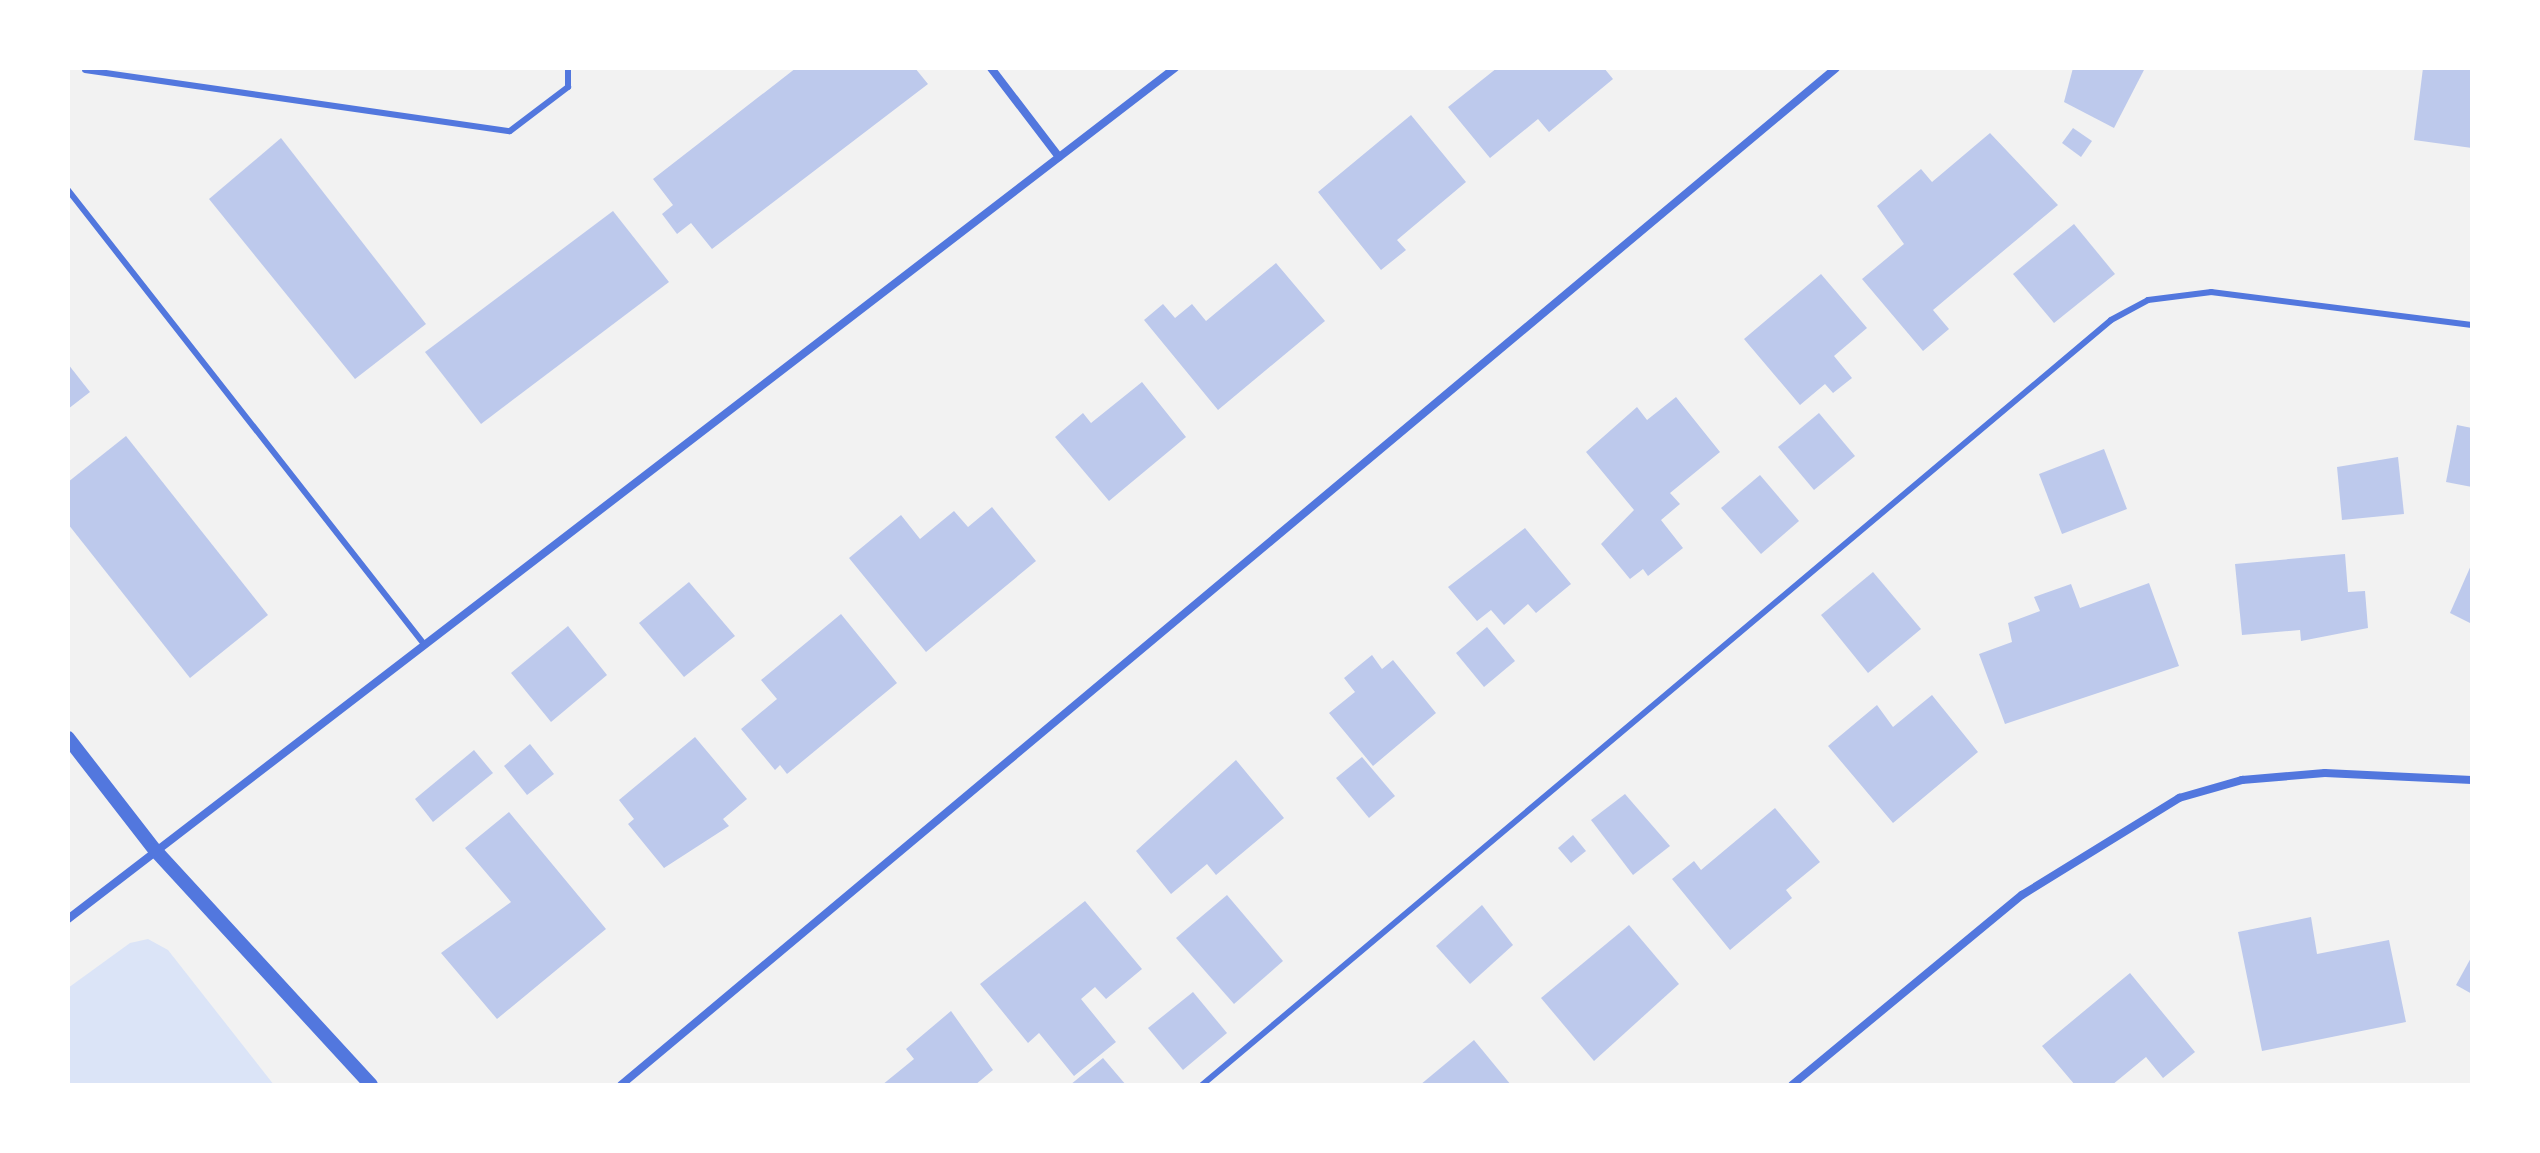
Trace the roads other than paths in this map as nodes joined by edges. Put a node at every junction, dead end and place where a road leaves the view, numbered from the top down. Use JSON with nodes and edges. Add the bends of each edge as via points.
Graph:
{"nodes":[{"id":1,"x":568,"y":68,"type":"edge"},
{"id":2,"x":991,"y":68,"type":"edge"},
{"id":3,"x":1175,"y":68,"type":"edge"},
{"id":4,"x":1836,"y":68,"type":"edge"},
{"id":5,"x":85,"y":70,"type":"dead end"},
{"id":6,"x":1059,"y":157,"type":"junction"},
{"id":7,"x":68,"y":190,"type":"edge"},
{"id":8,"x":2472,"y":325,"type":"edge"},
{"id":9,"x":424,"y":644,"type":"junction"},
{"id":10,"x":68,"y":738,"type":"edge"},
{"id":11,"x":2472,"y":780,"type":"edge"},
{"id":12,"x":155,"y":850,"type":"junction"},
{"id":13,"x":68,"y":919,"type":"edge"},
{"id":14,"x":371,"y":1085,"type":"edge"},
{"id":15,"x":621,"y":1085,"type":"edge"},
{"id":16,"x":1202,"y":1085,"type":"edge"},
{"id":17,"x":1792,"y":1085,"type":"edge"}],
"edges":[{"from":1,"to":5,"type":"lane","via":[[568,87],[510,131]]},
{"from":2,"to":6,"type":"street"},
{"from":3,"to":6,"type":"street"},
{"from":4,"to":15,"type":"street"},
{"from":6,"to":9,"type":"street"},
{"from":7,"to":9,"type":"lane"},
{"from":8,"to":16,"type":"lane","via":[[2211,292],[2148,300],[2111,320]]},
{"from":9,"to":12,"type":"street"},
{"from":10,"to":12,"type":"street"},
{"from":11,"to":17,"type":"street","via":[[2325,773],[2242,780],[2179,798],[2022,895]]},
{"from":12,"to":13,"type":"street"},
{"from":12,"to":14,"type":"street"}]}
